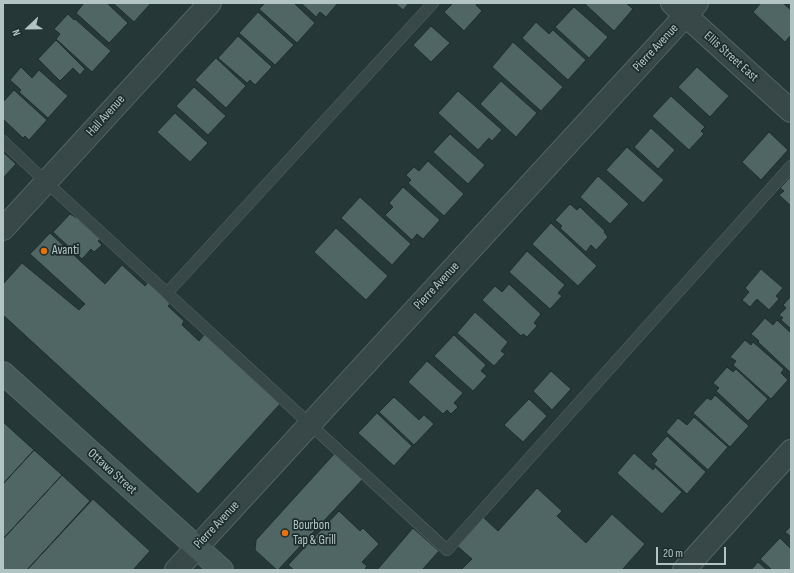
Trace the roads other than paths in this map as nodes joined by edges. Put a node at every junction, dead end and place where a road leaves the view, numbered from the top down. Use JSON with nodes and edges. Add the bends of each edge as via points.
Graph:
{"nodes":[{"id":1,"x":210,"y":3,"type":"edge"},
{"id":2,"x":433,"y":3,"type":"edge"},
{"id":3,"x":685,"y":7,"type":"edge"},
{"id":4,"x":791,"y":111,"type":"edge"},
{"id":5,"x":3,"y":141,"type":"edge"},
{"id":6,"x":791,"y":166,"type":"edge"},
{"id":7,"x":46,"y":182,"type":"junction"},
{"id":8,"x":3,"y":229,"type":"edge"},
{"id":9,"x":167,"y":293,"type":"junction"},
{"id":10,"x":3,"y":373,"type":"edge"},
{"id":11,"x":310,"y":424,"type":"junction"},
{"id":12,"x":791,"y":451,"type":"edge"},
{"id":13,"x":197,"y":547,"type":"junction"},
{"id":14,"x":176,"y":570,"type":"edge"},
{"id":15,"x":222,"y":570,"type":"edge"},
{"id":16,"x":684,"y":570,"type":"edge"}],
"edges":[{"from":1,"to":7,"type":"street","name":"Hall Avenue"},
{"from":2,"to":9,"type":"lane"},
{"from":3,"to":4,"type":"street","name":"Ellis Street East"},
{"from":3,"to":11,"type":"street","name":"Pierre Avenue"},
{"from":5,"to":7,"type":"lane"},
{"from":6,"to":11,"type":"lane","via":[[447,550]]},
{"from":7,"to":8,"type":"street","name":"Hall Avenue"},
{"from":7,"to":9,"type":"lane"},
{"from":9,"to":11,"type":"lane"},
{"from":10,"to":13,"type":"street","name":"Ottawa Street"},
{"from":11,"to":13,"type":"street","name":"Pierre Avenue"},
{"from":12,"to":16,"type":"street"},
{"from":13,"to":14,"type":"street","name":"Pierre Avenue"},
{"from":13,"to":15,"type":"street","name":"Ottawa Street"}]}
